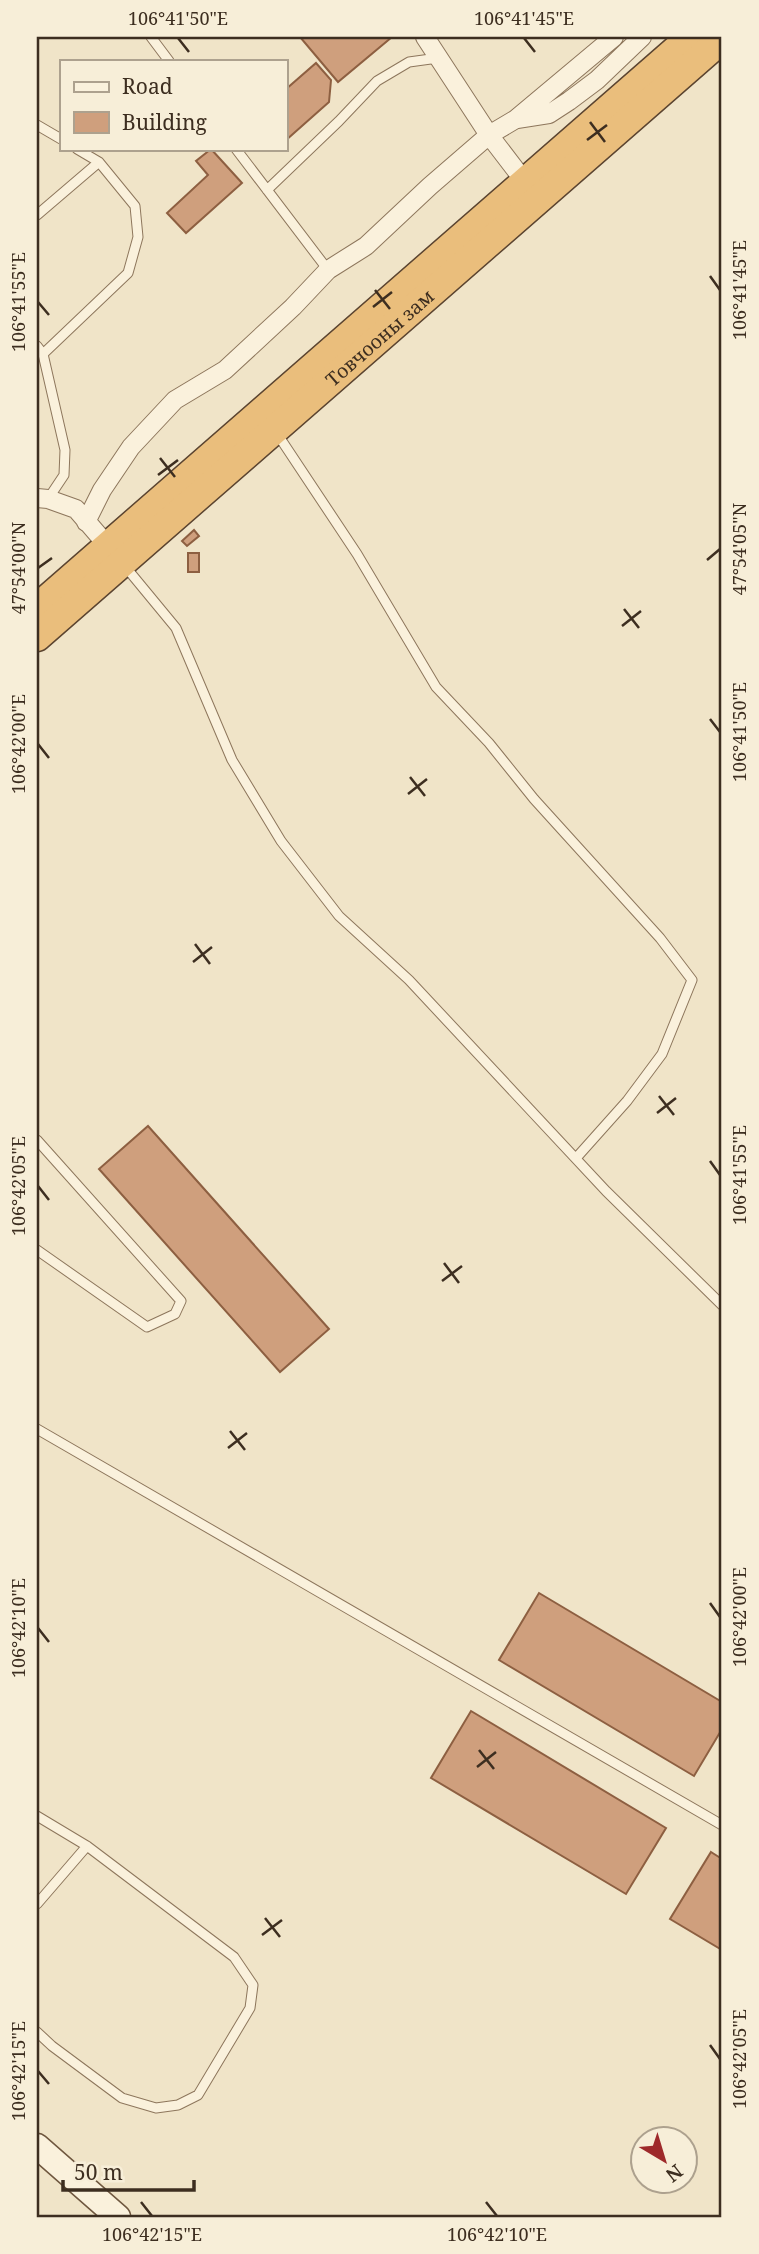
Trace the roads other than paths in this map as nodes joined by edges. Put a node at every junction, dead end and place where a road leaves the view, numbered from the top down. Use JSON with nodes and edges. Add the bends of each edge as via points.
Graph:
{"nodes":[{"id":1,"x":151,"y":37,"type":"edge"},
{"id":2,"x":425,"y":37,"type":"edge"},
{"id":3,"x":614,"y":37,"type":"edge"},
{"id":4,"x":642,"y":37,"type":"edge"},
{"id":5,"x":691,"y":37,"type":"edge"},
{"id":6,"x":722,"y":39,"type":"edge"},
{"id":7,"x":439,"y":58,"type":"junction"},
{"id":8,"x":168,"y":60,"type":"edge"},
{"id":9,"x":516,"y":119,"type":"junction"},
{"id":10,"x":37,"y":125,"type":"edge"},
{"id":11,"x":489,"y":135,"type":"junction"},
{"id":12,"x":60,"y":138,"type":"edge"},
{"id":13,"x":79,"y":150,"type":"edge"},
{"id":14,"x":237,"y":150,"type":"edge"},
{"id":15,"x":99,"y":162,"type":"junction"},
{"id":16,"x":525,"y":182,"type":"junction"},
{"id":17,"x":267,"y":190,"type":"junction"},
{"id":18,"x":37,"y":215,"type":"edge"},
{"id":19,"x":328,"y":270,"type":"junction"},
{"id":20,"x":40,"y":350,"type":"edge"},
{"id":21,"x":274,"y":430,"type":"junction"},
{"id":22,"x":42,"y":499,"type":"edge"},
{"id":23,"x":86,"y":522,"type":"junction"},
{"id":24,"x":115,"y":554,"type":"junction"},
{"id":25,"x":37,"y":608,"type":"edge"},
{"id":26,"x":37,"y":637,"type":"edge"},
{"id":27,"x":37,"y":1140,"type":"edge"},
{"id":28,"x":577,"y":1157,"type":"junction"},
{"id":29,"x":37,"y":1250,"type":"edge"},
{"id":30,"x":722,"y":1305,"type":"edge"},
{"id":31,"x":37,"y":1429,"type":"edge"},
{"id":32,"x":37,"y":1815,"type":"edge"},
{"id":33,"x":722,"y":1825,"type":"edge"},
{"id":34,"x":87,"y":1846,"type":"junction"},
{"id":35,"x":37,"y":1904,"type":"edge"},
{"id":36,"x":37,"y":2032,"type":"edge"},
{"id":37,"x":37,"y":2146,"type":"edge"},
{"id":38,"x":118,"y":2217,"type":"edge"}],
"edges":[{"from":1,"to":8,"type":"lane"},
{"from":2,"to":7,"type":"street"},
{"from":3,"to":9,"type":"street"},
{"from":4,"to":9,"type":"street","via":[[569,101],[549,114]]},
{"from":5,"to":16,"type":"highway","name":"Товчооны зам"},
{"from":6,"to":21,"type":"highway","name":"Товчооны зам"},
{"from":7,"to":11,"type":"street"},
{"from":7,"to":17,"type":"lane","via":[[409,62],[376,80]]},
{"from":9,"to":11,"type":"street"},
{"from":10,"to":12,"type":"lane"},
{"from":11,"to":16,"type":"street"},
{"from":11,"to":19,"type":"street","via":[[366,246]]},
{"from":13,"to":15,"type":"lane"},
{"from":14,"to":17,"type":"lane"},
{"from":15,"to":18,"type":"lane"},
{"from":15,"to":20,"type":"lane","via":[[135,206],[138,237],[128,273]]},
{"from":16,"to":24,"type":"highway","name":"Товчооны зам"},
{"from":17,"to":19,"type":"lane"},
{"from":19,"to":23,"type":"street","via":[[225,370],[175,400],[131,447]]},
{"from":20,"to":22,"type":"lane","via":[[65,450],[64,475]]},
{"from":21,"to":24,"type":"highway","name":"Товчооны зам"},
{"from":21,"to":28,"type":"lane","via":[[357,554],[436,687],[660,938],[692,980],[662,1054]]},
{"from":22,"to":23,"type":"street","via":[[76,509]]},
{"from":23,"to":24,"type":"street"},
{"from":24,"to":25,"type":"highway","name":"Товчооны зам"},
{"from":24,"to":26,"type":"highway","name":"Товчооны зам"},
{"from":24,"to":28,"type":"lane","via":[[176,628],[232,760],[281,841],[339,916],[409,980]]},
{"from":27,"to":29,"type":"lane","via":[[181,1301],[175,1314],[148,1327]]},
{"from":28,"to":30,"type":"lane"},
{"from":31,"to":33,"type":"lane"},
{"from":32,"to":34,"type":"lane"},
{"from":34,"to":35,"type":"lane"},
{"from":34,"to":36,"type":"lane","via":[[234,1957],[253,1985],[250,2008],[198,2095],[178,2105],[156,2108],[122,2098]]},
{"from":37,"to":38,"type":"main road"}]}
